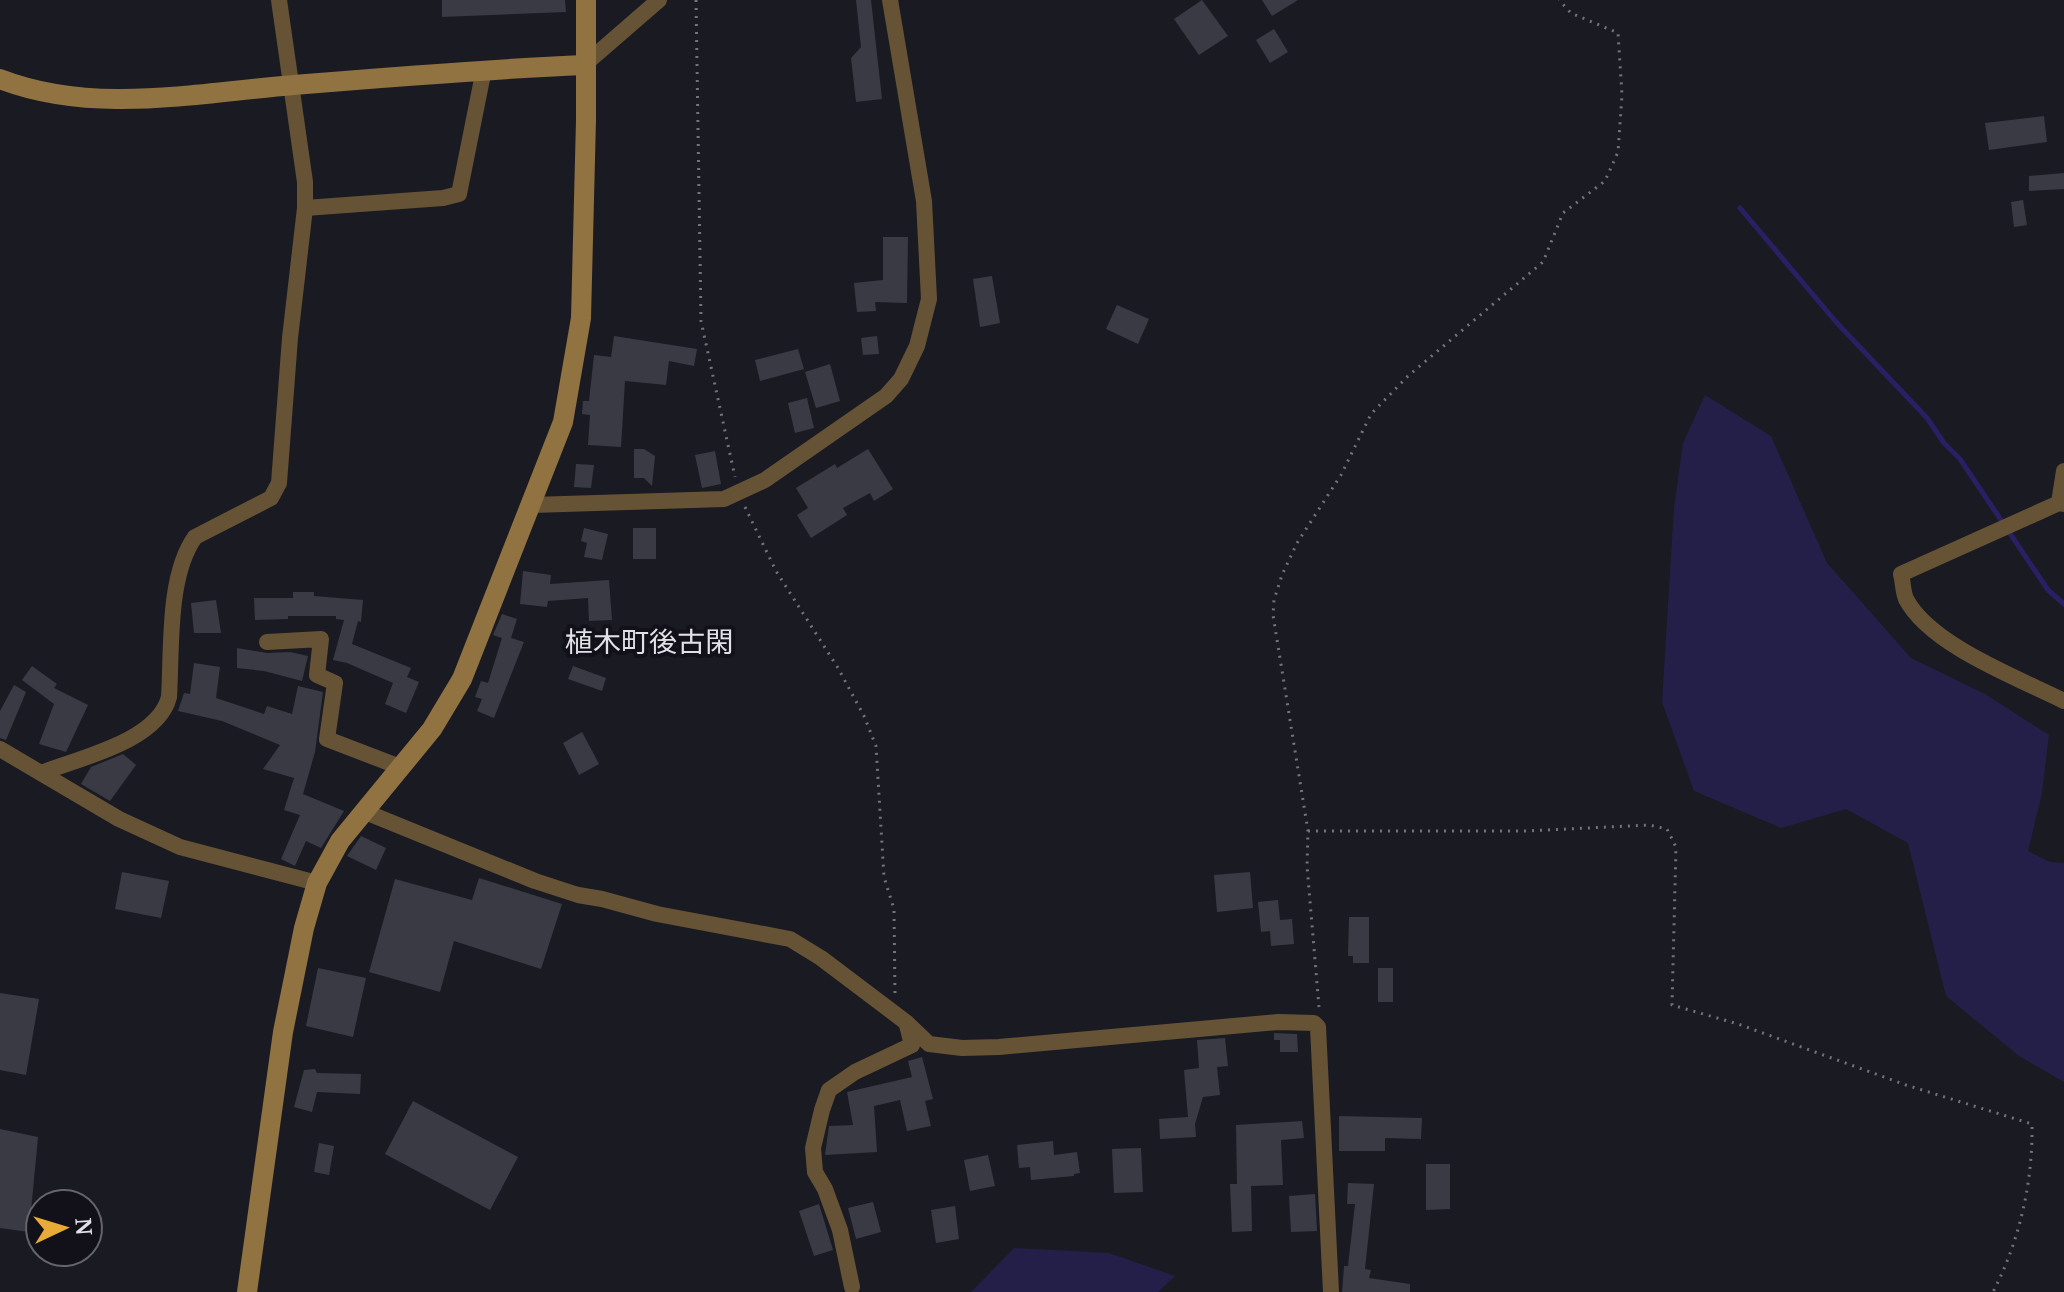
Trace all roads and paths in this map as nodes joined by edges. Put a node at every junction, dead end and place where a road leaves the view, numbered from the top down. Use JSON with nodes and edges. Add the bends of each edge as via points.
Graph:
{"nodes":[{"id":1,"x":279,"y":0,"type":"edge"},
{"id":2,"x":586,"y":0,"type":"edge"},
{"id":3,"x":659,"y":0,"type":"edge"},
{"id":4,"x":696,"y":0,"type":"edge"},
{"id":5,"x":890,"y":0,"type":"edge"},
{"id":6,"x":1559,"y":0,"type":"edge"},
{"id":7,"x":584,"y":65,"type":"junction"},
{"id":8,"x":484,"y":69,"type":"junction"},
{"id":9,"x":0,"y":79,"type":"edge"},
{"id":10,"x":293,"y":85,"type":"junction"},
{"id":11,"x":305,"y":208,"type":"junction"},
{"id":12,"x":2064,"y":471,"type":"edge"},
{"id":13,"x":738,"y":491,"type":"junction"},
{"id":14,"x":2062,"y":503,"type":"edge"},
{"id":15,"x":532,"y":505,"type":"junction"},
{"id":16,"x":267,"y":642,"type":"dead end"},
{"id":17,"x":2064,"y":701,"type":"edge"},
{"id":18,"x":0,"y":749,"type":"edge"},
{"id":19,"x":400,"y":767,"type":"junction"},
{"id":20,"x":41,"y":773,"type":"junction"},
{"id":21,"x":363,"y":811,"type":"junction"},
{"id":22,"x":1308,"y":831,"type":"junction"},
{"id":23,"x":317,"y":883,"type":"junction"},
{"id":24,"x":901,"y":1019,"type":"junction"},
{"id":25,"x":1314,"y":1023,"type":"junction"},
{"id":26,"x":852,"y":1287,"type":"dead end"},
{"id":27,"x":247,"y":1292,"type":"edge"},
{"id":28,"x":1331,"y":1292,"type":"edge"},
{"id":29,"x":1993,"y":1292,"type":"edge"}],
"edges":[{"from":1,"to":10,"type":"street"},
{"from":2,"to":7,"type":"street"},
{"from":3,"to":7,"type":"street"},
{"from":4,"to":13,"type":"path","via":[[701,321]]},
{"from":5,"to":13,"type":"street","via":[[924,201],[929,299],[917,346],[886,396],[765,480]]},
{"from":6,"to":22,"type":"path","via":[[1571,13],[1618,33],[1618,152],[1605,181],[1563,213],[1543,262],[1371,414],[1282,575],[1273,615]]},
{"from":7,"to":8,"type":"street"},
{"from":7,"to":15,"type":"street","via":[[581,318],[563,422]]},
{"from":8,"to":10,"type":"street"},
{"from":8,"to":11,"type":"street","via":[[459,194]]},
{"from":9,"to":10,"type":"street","via":[[27,89],[96,99]]},
{"from":10,"to":11,"type":"street"},
{"from":11,"to":20,"type":"street","via":[[279,483],[271,498],[195,537],[188,548],[177,578],[165,712],[134,736]]},
{"from":12,"to":14,"type":"street"},
{"from":13,"to":15,"type":"street","via":[[712,500]]},
{"from":13,"to":24,"type":"path","via":[[776,571],[838,668],[876,746]]},
{"from":14,"to":17,"type":"street","via":[[1901,574],[1906,598],[1925,623],[1955,647]]},
{"from":15,"to":19,"type":"street","via":[[462,679],[432,729]]},
{"from":16,"to":19,"type":"street","via":[[321,639],[317,675],[335,683],[327,739]]},
{"from":18,"to":20,"type":"street"},
{"from":19,"to":21,"type":"street"},
{"from":20,"to":23,"type":"street","via":[[180,847]]},
{"from":21,"to":23,"type":"street"},
{"from":21,"to":24,"type":"street","via":[[578,895],[790,939]]},
{"from":22,"to":25,"type":"path","via":[[1320,1019]]},
{"from":22,"to":29,"type":"path","via":[[1649,825],[1667,829],[1676,847],[1672,1005],[2032,1124],[2033,1159],[2023,1209]]},
{"from":23,"to":27,"type":"street","via":[[283,1032]]},
{"from":24,"to":25,"type":"street","via":[[929,1044],[962,1048]]},
{"from":24,"to":26,"type":"street","via":[[912,1045],[829,1090],[813,1148],[815,1172],[840,1230]]},
{"from":25,"to":28,"type":"street"}]}
